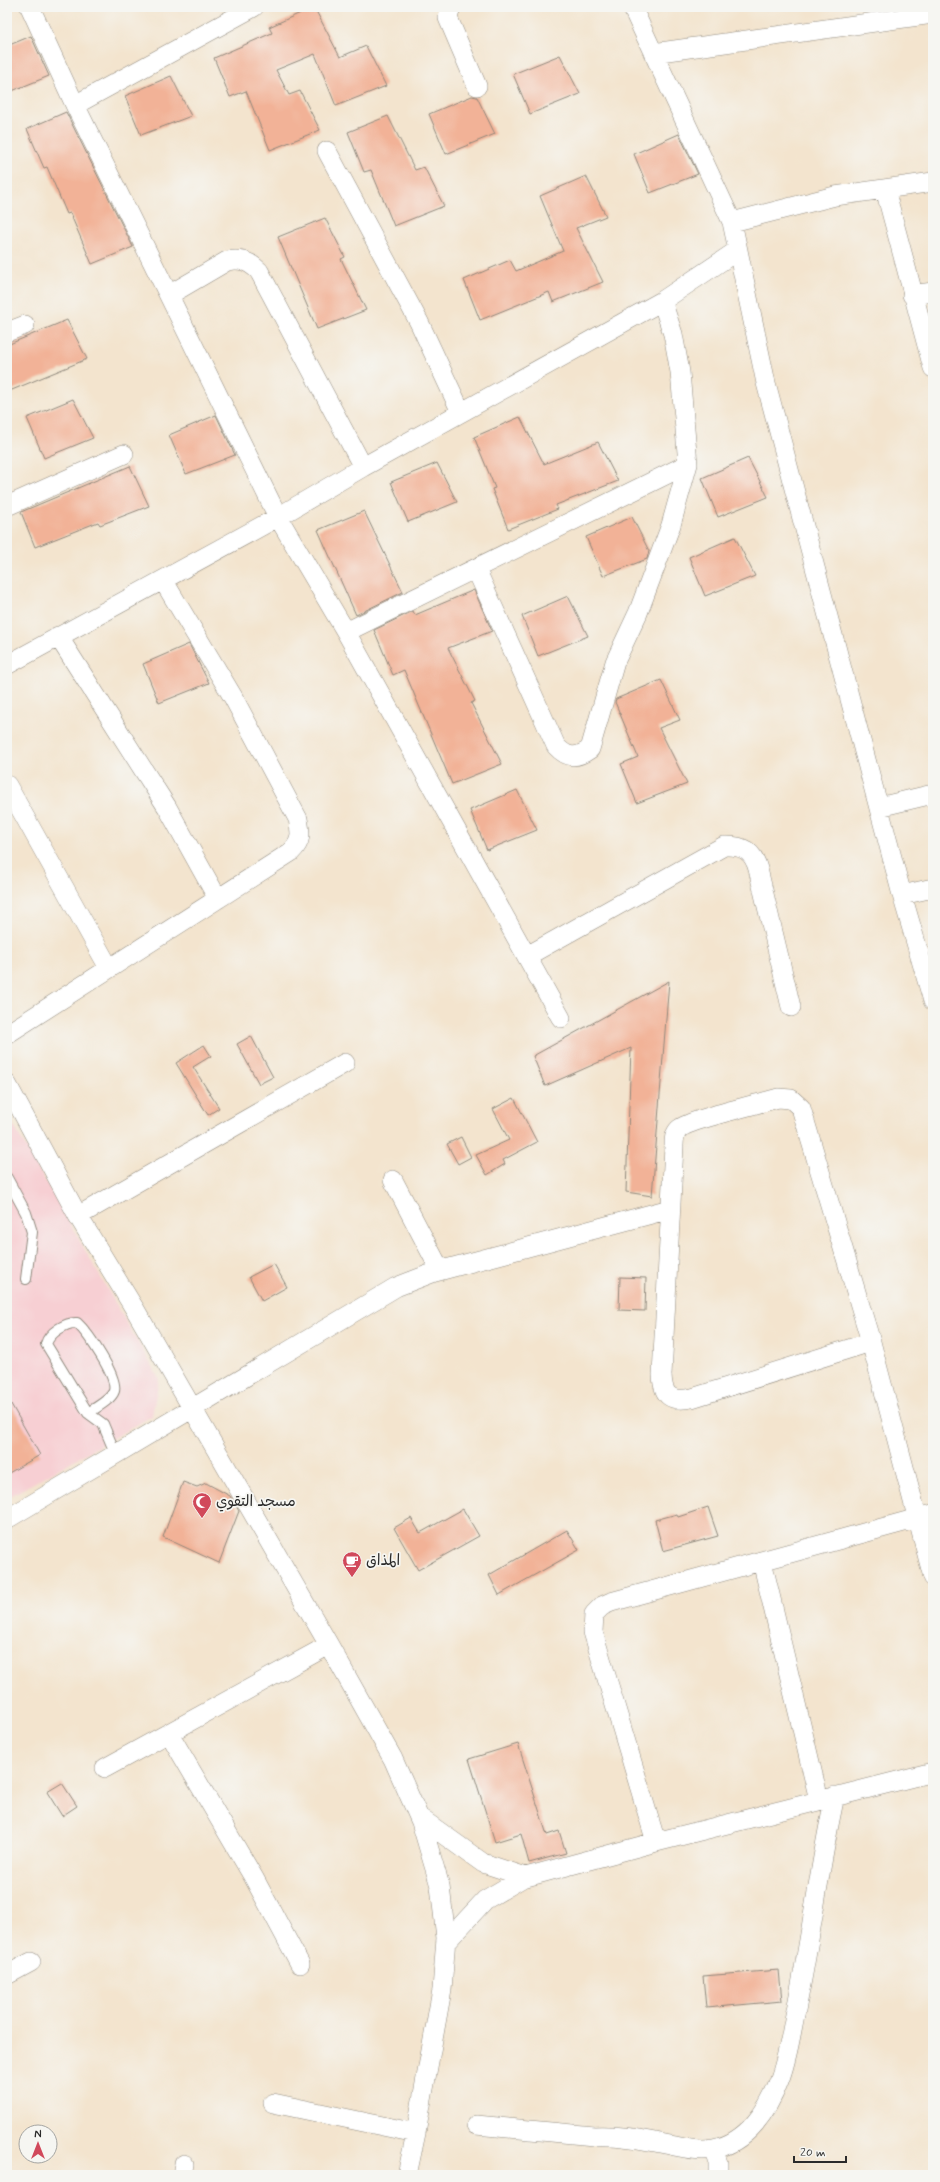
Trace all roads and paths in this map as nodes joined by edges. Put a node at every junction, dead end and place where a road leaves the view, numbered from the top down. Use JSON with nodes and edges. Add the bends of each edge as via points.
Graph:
{"nodes":[{"id":1,"x":30,"y":7,"type":"edge"},
{"id":2,"x":254,"y":7,"type":"edge"},
{"id":3,"x":451,"y":7,"type":"edge"},
{"id":4,"x":632,"y":7,"type":"edge"},
{"id":5,"x":933,"y":14,"type":"edge"},
{"id":6,"x":653,"y":53,"type":"junction"},
{"id":7,"x":477,"y":86,"type":"dead end"},
{"id":8,"x":75,"y":104,"type":"junction"},
{"id":9,"x":327,"y":151,"type":"dead end"},
{"id":10,"x":933,"y":182,"type":"edge"},
{"id":11,"x":885,"y":189,"type":"junction"},
{"id":12,"x":732,"y":222,"type":"junction"},
{"id":13,"x":738,"y":250,"type":"junction"},
{"id":14,"x":933,"y":292,"type":"edge"},
{"id":15,"x":170,"y":295,"type":"junction"},
{"id":16,"x":912,"y":295,"type":"junction"},
{"id":17,"x":662,"y":301,"type":"junction"},
{"id":18,"x":25,"y":325,"type":"dead end"},
{"id":19,"x":7,"y":332,"type":"edge"},
{"id":20,"x":933,"y":368,"type":"edge"},
{"id":21,"x":461,"y":412,"type":"junction"},
{"id":22,"x":124,"y":454,"type":"dead end"},
{"id":23,"x":688,"y":464,"type":"junction"},
{"id":24,"x":363,"y":467,"type":"junction"},
{"id":25,"x":7,"y":506,"type":"edge"},
{"id":26,"x":278,"y":517,"type":"junction"},
{"id":27,"x":476,"y":569,"type":"junction"},
{"id":28,"x":163,"y":580,"type":"junction"},
{"id":29,"x":346,"y":632,"type":"junction"},
{"id":30,"x":58,"y":636,"type":"junction"},
{"id":31,"x":7,"y":665,"type":"edge"},
{"id":32,"x":7,"y":785,"type":"edge"},
{"id":33,"x":933,"y":794,"type":"edge"},
{"id":34,"x":879,"y":808,"type":"junction"},
{"id":35,"x":933,"y":888,"type":"edge"},
{"id":36,"x":902,"y":895,"type":"junction"},
{"id":37,"x":218,"y":899,"type":"junction"},
{"id":38,"x":527,"y":956,"type":"junction"},
{"id":39,"x":109,"y":968,"type":"junction"},
{"id":40,"x":933,"y":1001,"type":"edge"},
{"id":41,"x":791,"y":1008,"type":"dead end"},
{"id":42,"x":561,"y":1018,"type":"dead end"},
{"id":43,"x":7,"y":1034,"type":"edge"},
{"id":44,"x":345,"y":1063,"type":"dead end"},
{"id":45,"x":7,"y":1084,"type":"edge"},
{"id":46,"x":7,"y":1178,"type":"edge"},
{"id":47,"x":393,"y":1180,"type":"dead end"},
{"id":48,"x":670,"y":1209,"type":"junction"},
{"id":49,"x":78,"y":1216,"type":"junction"},
{"id":50,"x":440,"y":1270,"type":"junction"},
{"id":51,"x":26,"y":1279,"type":"dead end"},
{"id":52,"x":871,"y":1342,"type":"junction"},
{"id":53,"x":193,"y":1409,"type":"junction"},
{"id":54,"x":88,"y":1413,"type":"junction"},
{"id":55,"x":116,"y":1454,"type":"junction"},
{"id":56,"x":926,"y":1516,"type":"edge"},
{"id":57,"x":7,"y":1519,"type":"edge"},
{"id":58,"x":762,"y":1561,"type":"junction"},
{"id":59,"x":933,"y":1577,"type":"edge"},
{"id":60,"x":329,"y":1645,"type":"junction"},
{"id":61,"x":168,"y":1733,"type":"junction"},
{"id":62,"x":105,"y":1768,"type":"dead end"},
{"id":63,"x":933,"y":1772,"type":"edge"},
{"id":64,"x":827,"y":1798,"type":"junction"},
{"id":65,"x":419,"y":1817,"type":"junction"},
{"id":66,"x":656,"y":1842,"type":"junction"},
{"id":67,"x":524,"y":1877,"type":"junction"},
{"id":68,"x":446,"y":1942,"type":"junction"},
{"id":69,"x":31,"y":1962,"type":"dead end"},
{"id":70,"x":300,"y":1964,"type":"dead end"},
{"id":71,"x":7,"y":1975,"type":"edge"},
{"id":72,"x":273,"y":2103,"type":"dead end"},
{"id":73,"x":476,"y":2125,"type":"dead end"},
{"id":74,"x":416,"y":2133,"type":"junction"},
{"id":75,"x":713,"y":2150,"type":"junction"},
{"id":76,"x":407,"y":2175,"type":"edge"},
{"id":77,"x":718,"y":2175,"type":"edge"}],
"edges":[{"from":1,"to":8,"type":"street"},
{"from":2,"to":8,"type":"street"},
{"from":3,"to":7,"type":"street","via":[[448,18]]},
{"from":4,"to":6,"type":"street"},
{"from":5,"to":6,"type":"street"},
{"from":6,"to":12,"type":"street"},
{"from":8,"to":15,"type":"street"},
{"from":9,"to":21,"type":"street","via":[[415,315]]},
{"from":10,"to":11,"type":"street"},
{"from":11,"to":12,"type":"street","via":[[827,198]]},
{"from":11,"to":16,"type":"street"},
{"from":12,"to":13,"type":"street"},
{"from":13,"to":17,"type":"street"},
{"from":13,"to":34,"type":"street","via":[[766,383]]},
{"from":14,"to":16,"type":"street"},
{"from":15,"to":24,"type":"street","via":[[227,261],[236,259],[252,264]]},
{"from":15,"to":26,"type":"street"},
{"from":16,"to":20,"type":"street"},
{"from":17,"to":21,"type":"street"},
{"from":17,"to":23,"type":"street","via":[[673,334],[680,372]]},
{"from":18,"to":19,"type":"street"},
{"from":21,"to":24,"type":"street"},
{"from":22,"to":25,"type":"street"},
{"from":23,"to":27,"type":"street"},
{"from":23,"to":27,"type":"street","via":[[671,526],[638,613],[615,662],[590,749],[581,755],[572,757],[562,754],[556,746]]},
{"from":24,"to":26,"type":"street"},
{"from":26,"to":28,"type":"street"},
{"from":26,"to":29,"type":"street"},
{"from":27,"to":29,"type":"street"},
{"from":28,"to":30,"type":"street"},
{"from":28,"to":37,"type":"street","via":[[233,697],[298,819],[301,832],[299,844],[291,852]]},
{"from":29,"to":38,"type":"street"},
{"from":30,"to":31,"type":"street"},
{"from":30,"to":37,"type":"street","via":[[167,807]]},
{"from":32,"to":39,"type":"street"},
{"from":33,"to":34,"type":"street"},
{"from":34,"to":36,"type":"street"},
{"from":35,"to":36,"type":"street"},
{"from":36,"to":40,"type":"street"},
{"from":37,"to":39,"type":"street"},
{"from":38,"to":41,"type":"street","via":[[724,846],[742,847],[751,853],[758,869]]},
{"from":38,"to":42,"type":"street"},
{"from":39,"to":43,"type":"street"},
{"from":44,"to":49,"type":"street"},
{"from":45,"to":49,"type":"street"},
{"from":46,"to":51,"type":"lane","via":[[26,1213],[32,1232]]},
{"from":47,"to":50,"type":"street"},
{"from":48,"to":50,"type":"street"},
{"from":48,"to":52,"type":"street","via":[[662,1388],[671,1398],[692,1398]]},
{"from":48,"to":52,"type":"street","via":[[675,1136],[678,1130],[692,1123],[778,1098],[794,1101],[804,1114]]},
{"from":49,"to":53,"type":"street"},
{"from":50,"to":53,"type":"street","via":[[396,1288]]},
{"from":52,"to":56,"type":"street"},
{"from":53,"to":55,"type":"street"},
{"from":53,"to":60,"type":"street"},
{"from":54,"to":54,"type":"lane","via":[[46,1344],[47,1338],[54,1332],[71,1323],[77,1323],[89,1337],[107,1365],[114,1386],[110,1396]]},
{"from":54,"to":55,"type":"lane","via":[[103,1424]]},
{"from":55,"to":57,"type":"street"},
{"from":56,"to":58,"type":"street"},
{"from":56,"to":59,"type":"street"},
{"from":58,"to":64,"type":"street"},
{"from":58,"to":66,"type":"street","via":[[611,1602],[594,1614],[593,1632]]},
{"from":60,"to":61,"type":"street"},
{"from":60,"to":65,"type":"street","via":[[393,1759]]},
{"from":61,"to":62,"type":"street"},
{"from":61,"to":70,"type":"street","via":[[254,1878]]},
{"from":63,"to":64,"type":"street"},
{"from":64,"to":66,"type":"street"},
{"from":64,"to":75,"type":"street","via":[[826,1836],[803,1979],[779,2081],[759,2118],[748,2132],[734,2143]]},
{"from":65,"to":67,"type":"street","via":[[483,1864]]},
{"from":65,"to":68,"type":"street","via":[[440,1886]]},
{"from":66,"to":67,"type":"street"},
{"from":67,"to":68,"type":"street","via":[[485,1900]]},
{"from":68,"to":74,"type":"street","via":[[442,1990]]},
{"from":69,"to":71,"type":"street"},
{"from":72,"to":74,"type":"street"},
{"from":73,"to":75,"type":"street","via":[[594,2136],[612,2135],[690,2149]]},
{"from":74,"to":76,"type":"street"},
{"from":75,"to":77,"type":"street","via":[[718,2163]]}]}
